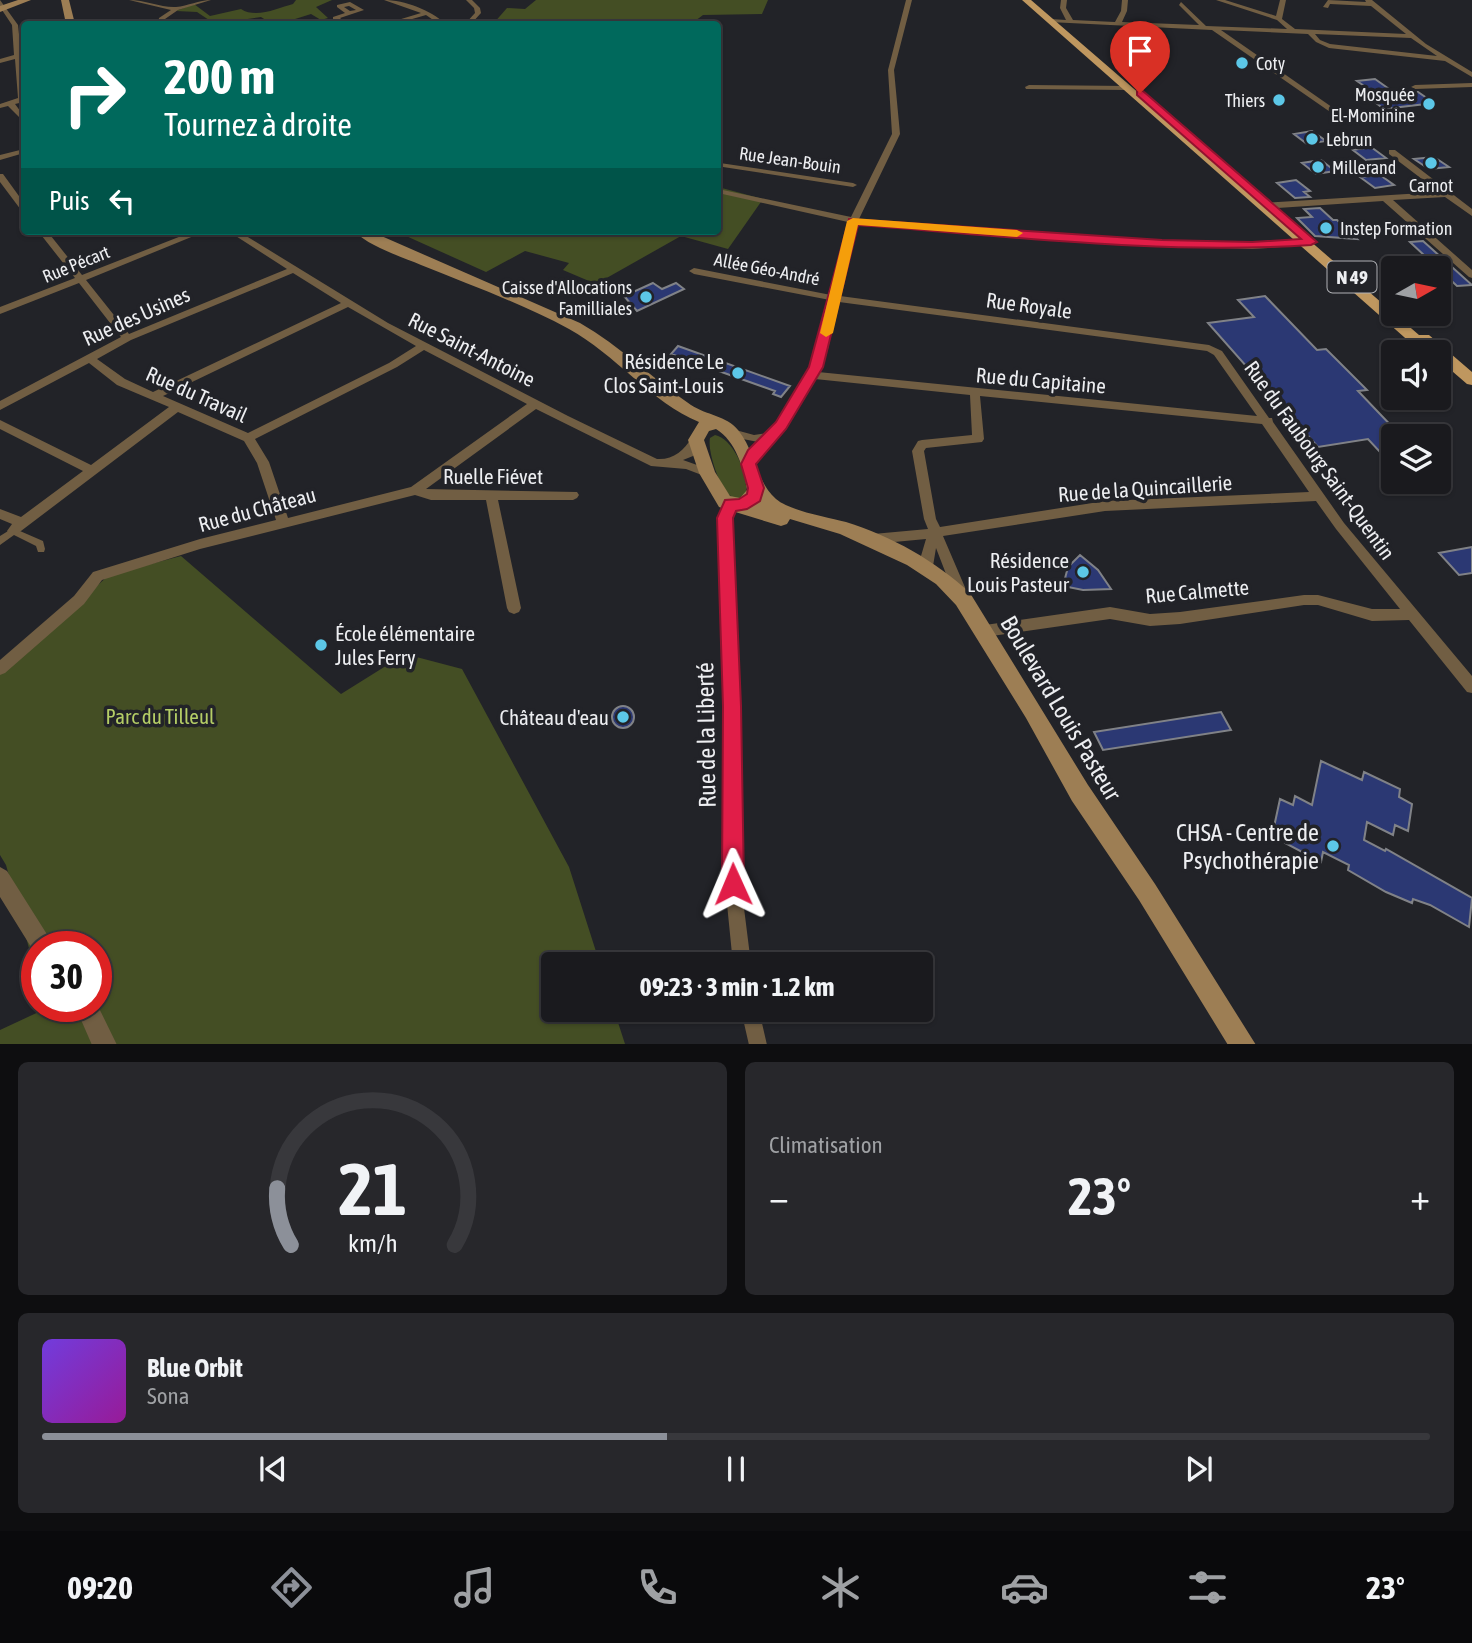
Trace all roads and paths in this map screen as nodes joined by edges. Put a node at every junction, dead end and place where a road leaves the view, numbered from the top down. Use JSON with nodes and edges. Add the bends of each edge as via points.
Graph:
{"nodes":[{"id":1,"x":27,"y":0,"type":"edge"},
{"id":2,"x":65,"y":0,"type":"edge"},
{"id":3,"x":208,"y":0,"type":"edge"},
{"id":4,"x":387,"y":0,"type":"edge"},
{"id":5,"x":469,"y":0,"type":"edge"},
{"id":6,"x":909,"y":0,"type":"edge"},
{"id":7,"x":1026,"y":0,"type":"edge"},
{"id":8,"x":1032,"y":0,"type":"edge"},
{"id":9,"x":1064,"y":0,"type":"edge"},
{"id":10,"x":1125,"y":0,"type":"edge"},
{"id":11,"x":1219,"y":0,"type":"edge"},
{"id":12,"x":1283,"y":0,"type":"edge"},
{"id":13,"x":135,"y":1,"type":"edge"},
{"id":14,"x":1371,"y":2,"type":"edge"},
{"id":15,"x":1181,"y":4,"type":"dead end"},
{"id":16,"x":2,"y":6,"type":"edge"},
{"id":17,"x":1326,"y":7,"type":"dead end"},
{"id":18,"x":176,"y":9,"type":"junction"},
{"id":19,"x":350,"y":13,"type":"dead end"},
{"id":20,"x":427,"y":13,"type":"junction"},
{"id":21,"x":1279,"y":19,"type":"junction"},
{"id":22,"x":70,"y":21,"type":"edge"},
{"id":23,"x":162,"y":21,"type":"edge"},
{"id":24,"x":340,"y":21,"type":"edge"},
{"id":25,"x":400,"y":21,"type":"edge"},
{"id":26,"x":439,"y":21,"type":"edge"},
{"id":27,"x":471,"y":21,"type":"edge"},
{"id":28,"x":1054,"y":21,"type":"junction"},
{"id":29,"x":1070,"y":21,"type":"junction"},
{"id":30,"x":1118,"y":23,"type":"junction"},
{"id":31,"x":1350,"y":26,"type":"dead end"},
{"id":32,"x":1203,"y":27,"type":"junction"},
{"id":33,"x":1214,"y":28,"type":"junction"},
{"id":34,"x":1292,"y":30,"type":"junction"},
{"id":35,"x":1309,"y":32,"type":"junction"},
{"id":36,"x":1357,"y":33,"type":"junction"},
{"id":37,"x":1411,"y":36,"type":"junction"},
{"id":38,"x":21,"y":55,"type":"edge"},
{"id":39,"x":1446,"y":59,"type":"junction"},
{"id":40,"x":0,"y":61,"type":"edge"},
{"id":41,"x":1472,"y":75,"type":"edge"},
{"id":42,"x":1472,"y":85,"type":"edge"},
{"id":43,"x":1029,"y":87,"type":"dead end"},
{"id":44,"x":1415,"y":87,"type":"dead end"},
{"id":45,"x":1128,"y":88,"type":"junction"},
{"id":46,"x":21,"y":100,"type":"edge"},
{"id":47,"x":10,"y":103,"type":"junction"},
{"id":48,"x":0,"y":106,"type":"edge"},
{"id":49,"x":1336,"y":114,"type":"dead end"},
{"id":50,"x":1162,"y":115,"type":"junction"},
{"id":51,"x":21,"y":116,"type":"edge"},
{"id":52,"x":21,"y":152,"type":"edge"},
{"id":53,"x":1392,"y":152,"type":"dead end"},
{"id":54,"x":0,"y":158,"type":"edge"},
{"id":55,"x":723,"y":165,"type":"dead end"},
{"id":56,"x":0,"y":176,"type":"edge"},
{"id":57,"x":853,"y":185,"type":"dead end"},
{"id":58,"x":721,"y":192,"type":"edge"},
{"id":59,"x":1448,"y":194,"type":"junction"},
{"id":60,"x":1384,"y":197,"type":"junction"},
{"id":61,"x":21,"y":204,"type":"edge"},
{"id":62,"x":1266,"y":206,"type":"junction"},
{"id":63,"x":1472,"y":213,"type":"edge"},
{"id":64,"x":853,"y":221,"type":"junction"},
{"id":65,"x":46,"y":235,"type":"edge"},
{"id":66,"x":192,"y":235,"type":"edge"},
{"id":67,"x":238,"y":235,"type":"edge"},
{"id":68,"x":368,"y":235,"type":"edge"},
{"id":69,"x":1308,"y":242,"type":"junction"},
{"id":70,"x":1466,"y":265,"type":"edge"},
{"id":71,"x":292,"y":270,"type":"junction"},
{"id":72,"x":694,"y":271,"type":"dead end"},
{"id":73,"x":1472,"y":275,"type":"edge"},
{"id":74,"x":80,"y":279,"type":"junction"},
{"id":75,"x":835,"y":298,"type":"junction"},
{"id":76,"x":1381,"y":301,"type":"edge"},
{"id":77,"x":348,"y":304,"type":"junction"},
{"id":78,"x":0,"y":311,"type":"edge"},
{"id":79,"x":1410,"y":326,"type":"edge"},
{"id":80,"x":127,"y":338,"type":"junction"},
{"id":81,"x":1417,"y":340,"type":"edge"},
{"id":82,"x":423,"y":346,"type":"junction"},
{"id":83,"x":1218,"y":352,"type":"joint"},
{"id":84,"x":89,"y":358,"type":"junction"},
{"id":85,"x":1451,"y":370,"type":"edge"},
{"id":86,"x":812,"y":375,"type":"junction"},
{"id":87,"x":1472,"y":380,"type":"edge"},
{"id":88,"x":1472,"y":388,"type":"edge"},
{"id":89,"x":975,"y":394,"type":"junction"},
{"id":90,"x":154,"y":396,"type":"junction"},
{"id":91,"x":667,"y":396,"type":"junction"},
{"id":92,"x":536,"y":403,"type":"junction"},
{"id":93,"x":0,"y":406,"type":"edge"},
{"id":94,"x":177,"y":407,"type":"junction"},
{"id":95,"x":1268,"y":421,"type":"junction"},
{"id":96,"x":0,"y":424,"type":"edge"},
{"id":97,"x":715,"y":424,"type":"junction"},
{"id":98,"x":732,"y":433,"type":"junction"},
{"id":99,"x":775,"y":435,"type":"junction"},
{"id":100,"x":248,"y":438,"type":"junction"},
{"id":101,"x":697,"y":438,"type":"junction"},
{"id":102,"x":660,"y":464,"type":"junction"},
{"id":103,"x":748,"y":464,"type":"junction"},
{"id":104,"x":92,"y":471,"type":"junction"},
{"id":105,"x":707,"y":473,"type":"junction"},
{"id":106,"x":756,"y":488,"type":"junction"},
{"id":107,"x":415,"y":491,"type":"junction"},
{"id":108,"x":492,"y":495,"type":"junction"},
{"id":109,"x":573,"y":495,"type":"dead end"},
{"id":110,"x":1317,"y":496,"type":"junction"},
{"id":111,"x":736,"y":505,"type":"junction"},
{"id":112,"x":0,"y":513,"type":"edge"},
{"id":113,"x":283,"y":523,"type":"junction"},
{"id":114,"x":18,"y":527,"type":"junction"},
{"id":115,"x":934,"y":533,"type":"junction"},
{"id":116,"x":866,"y":539,"type":"junction"},
{"id":117,"x":0,"y":541,"type":"edge"},
{"id":118,"x":41,"y":549,"type":"dead end"},
{"id":119,"x":927,"y":568,"type":"junction"},
{"id":120,"x":963,"y":598,"type":"junction"},
{"id":121,"x":514,"y":608,"type":"dead end"},
{"id":122,"x":1412,"y":614,"type":"junction"},
{"id":123,"x":985,"y":631,"type":"junction"},
{"id":124,"x":0,"y":669,"type":"edge"},
{"id":125,"x":1472,"y":687,"type":"edge"},
{"id":126,"x":0,"y":878,"type":"edge"},
{"id":127,"x":34,"y":931,"type":"edge"},
{"id":128,"x":740,"y":952,"type":"edge"},
{"id":129,"x":94,"y":1022,"type":"edge"},
{"id":130,"x":753,"y":1022,"type":"edge"},
{"id":131,"x":105,"y":1044,"type":"edge"},
{"id":132,"x":758,"y":1044,"type":"edge"},
{"id":133,"x":1242,"y":1044,"type":"edge"}],
"edges":[{"from":1,"to":16,"type":"main road"},
{"from":2,"to":22,"type":"main road"},
{"from":3,"to":18,"type":"street"},
{"from":4,"to":20,"type":"street"},
{"from":5,"to":27,"type":"street","via":[[478,13]]},
{"from":6,"to":64,"type":"street","via":[[891,70],[896,134]]},
{"from":7,"to":28,"type":"main road","number":"N 49"},
{"from":8,"to":28,"type":"main road","number":"N 49"},
{"from":9,"to":29,"type":"street"},
{"from":10,"to":30,"type":"street"},
{"from":11,"to":21,"type":"street"},
{"from":12,"to":21,"type":"street"},
{"from":13,"to":18,"type":"street"},
{"from":14,"to":17,"type":"street","via":[[1328,2]]},
{"from":14,"to":37,"type":"street"},
{"from":15,"to":32,"type":"street"},
{"from":16,"to":38,"type":"street","via":[[15,25]]},
{"from":18,"to":23,"type":"street"},
{"from":19,"to":24,"type":"street","via":[[335,18]]},
{"from":20,"to":25,"type":"street"},
{"from":20,"to":26,"type":"street"},
{"from":21,"to":34,"type":"street"},
{"from":28,"to":29,"type":"street"},
{"from":28,"to":45,"type":"main road","number":"N 49"},
{"from":28,"to":50,"type":"main road","number":"N 49"},
{"from":29,"to":30,"type":"street"},
{"from":30,"to":32,"type":"street"},
{"from":31,"to":36,"type":"street"},
{"from":32,"to":33,"type":"street"},
{"from":33,"to":34,"type":"street"},
{"from":33,"to":49,"type":"street"},
{"from":34,"to":35,"type":"street"},
{"from":35,"to":36,"type":"street"},
{"from":35,"to":39,"type":"street","via":[[1329,46]]},
{"from":36,"to":37,"type":"street"},
{"from":37,"to":39,"type":"street"},
{"from":38,"to":40,"type":"street"},
{"from":39,"to":41,"type":"street"},
{"from":42,"to":44,"type":"street"},
{"from":43,"to":45,"type":"street"},
{"from":45,"to":50,"type":"main road","number":"N 49"},
{"from":46,"to":47,"type":"street"},
{"from":47,"to":48,"type":"street"},
{"from":47,"to":51,"type":"street"},
{"from":50,"to":62,"type":"main road","number":"N 49"},
{"from":52,"to":54,"type":"street"},
{"from":53,"to":59,"type":"street"},
{"from":55,"to":57,"type":"street","name":"Rue Jean-Bouin"},
{"from":56,"to":61,"type":"street"},
{"from":58,"to":64,"type":"street"},
{"from":59,"to":60,"type":"street"},
{"from":59,"to":63,"type":"street"},
{"from":60,"to":62,"type":"street"},
{"from":60,"to":70,"type":"street"},
{"from":62,"to":69,"type":"main road","number":"N 49"},
{"from":64,"to":69,"type":"street","via":[[1162,243],[1252,246]]},
{"from":64,"to":75,"type":"street"},
{"from":65,"to":74,"type":"street"},
{"from":66,"to":74,"type":"street","name":"Rue Pécart"},
{"from":67,"to":71,"type":"street","name":"Rue Saint-Antoine"},
{"from":68,"to":91,"type":"main road","via":[[576,326],[621,356]]},
{"from":69,"to":76,"type":"main road","number":"N 49"},
{"from":69,"to":81,"type":"main road","number":"N 49"},
{"from":70,"to":73,"type":"street"},
{"from":71,"to":77,"type":"street","name":"Rue Saint-Antoine"},
{"from":71,"to":80,"type":"street","name":"Rue des Usines"},
{"from":72,"to":75,"type":"street","name":"Allée Géo-André"},
{"from":74,"to":78,"type":"street","name":"Rue Pécart"},
{"from":74,"to":80,"type":"street"},
{"from":75,"to":83,"type":"street","name":"Rue Royale"},
{"from":75,"to":86,"type":"street"},
{"from":77,"to":82,"type":"street","name":"Rue Saint-Antoine"},
{"from":77,"to":90,"type":"street"},
{"from":79,"to":87,"type":"main road","number":"N 49"},
{"from":80,"to":84,"type":"street","name":"Rue des Usines"},
{"from":82,"to":92,"type":"street","name":"Rue Saint-Antoine"},
{"from":82,"to":100,"type":"street"},
{"from":83,"to":95,"type":"street","name":"Rue du Faubourg Saint-Quentin"},
{"from":84,"to":90,"type":"street","name":"Rue du Travail","via":[[121,382]]},
{"from":84,"to":93,"type":"street","name":"Rue des Usines"},
{"from":85,"to":88,"type":"main road"},
{"from":86,"to":89,"type":"street","name":"Rue du Capitaine"},
{"from":86,"to":99,"type":"street"},
{"from":89,"to":95,"type":"street","name":"Rue du Capitaine"},
{"from":89,"to":115,"type":"street","via":[[978,439],[919,447]]},
{"from":90,"to":94,"type":"street","name":"Rue du Travail"},
{"from":91,"to":97,"type":"main road","via":[[701,420]]},
{"from":91,"to":101,"type":"main road","via":[[693,425]]},
{"from":92,"to":102,"type":"street","name":"Rue Saint-Antoine"},
{"from":92,"to":107,"type":"street","name":"Rue du Château"},
{"from":94,"to":100,"type":"street","name":"Rue du Travail"},
{"from":94,"to":104,"type":"street"},
{"from":95,"to":110,"type":"street","name":"Rue du Faubourg Saint-Quentin"},
{"from":96,"to":104,"type":"street"},
{"from":97,"to":98,"type":"main road"},
{"from":97,"to":101,"type":"main road","via":[[703,427]]},
{"from":98,"to":99,"type":"street","via":[[754,439]]},
{"from":98,"to":103,"type":"main road"},
{"from":99,"to":103,"type":"street"},
{"from":100,"to":113,"type":"street","name":"Rue du Travail","via":[[263,462]]},
{"from":101,"to":102,"type":"street","via":[[689,453]]},
{"from":101,"to":105,"type":"main road"},
{"from":102,"to":105,"type":"street","name":"Rue Saint-Antoine","via":[[687,465]]},
{"from":103,"to":106,"type":"main road"},
{"from":104,"to":114,"type":"street"},
{"from":105,"to":111,"type":"main road","via":[[718,495]]},
{"from":106,"to":111,"type":"main road","via":[[754,497]]},
{"from":106,"to":116,"type":"main road","name":"Boulevard Louis Pasteur","via":[[771,505]]},
{"from":107,"to":108,"type":"street","name":"Ruelle Fiévet"},
{"from":107,"to":113,"type":"street","name":"Rue du Château"},
{"from":108,"to":109,"type":"street","name":"Ruelle Fiévet"},
{"from":108,"to":121,"type":"street"},
{"from":110,"to":115,"type":"street","name":"Rue de la Quincaillerie","via":[[1105,506]]},
{"from":110,"to":122,"type":"street","name":"Rue du Faubourg Saint-Quentin"},
{"from":111,"to":116,"type":"main road"},
{"from":111,"to":128,"type":"street","name":"Rue de la Liberté","via":[[725,525],[733,884]]},
{"from":112,"to":114,"type":"street"},
{"from":113,"to":124,"type":"street","name":"Rue du Château","via":[[98,576],[79,600]]},
{"from":114,"to":117,"type":"street"},
{"from":114,"to":118,"type":"street"},
{"from":115,"to":116,"type":"street","name":"Rue de la Quincaillerie"},
{"from":115,"to":119,"type":"street"},
{"from":115,"to":120,"type":"street"},
{"from":116,"to":119,"type":"main road","name":"Boulevard Louis Pasteur"},
{"from":119,"to":120,"type":"main road","name":"Boulevard Louis Pasteur"},
{"from":120,"to":123,"type":"main road","name":"Boulevard Louis Pasteur"},
{"from":122,"to":123,"type":"street","name":"Rue Calmette","via":[[1372,615],[1304,600],[1180,618],[1150,620],[1110,613]]},
{"from":122,"to":125,"type":"street","name":"Rue du Faubourg Saint-Quentin"},
{"from":123,"to":133,"type":"main road","name":"Boulevard Louis Pasteur","via":[[1080,793]]},
{"from":126,"to":127,"type":"street"},
{"from":129,"to":131,"type":"street"},
{"from":130,"to":132,"type":"street"}]}
